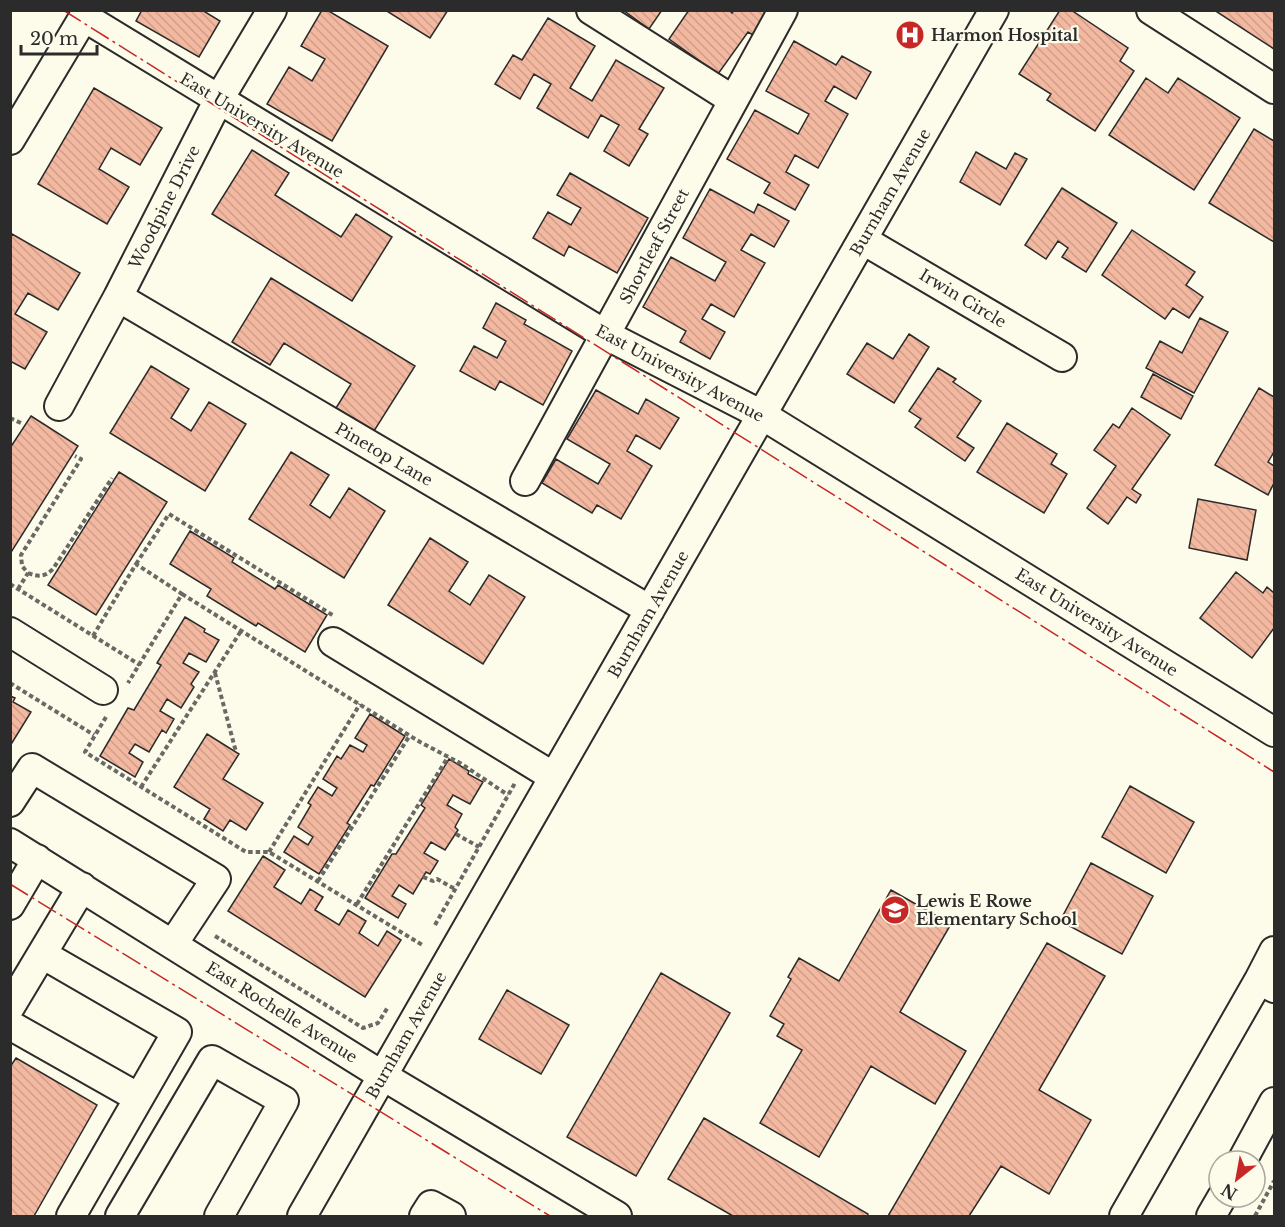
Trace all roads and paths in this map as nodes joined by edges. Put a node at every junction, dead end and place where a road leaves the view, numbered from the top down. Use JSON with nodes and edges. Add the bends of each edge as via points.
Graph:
{"nodes":[{"id":1,"x":272,"y":10,"type":"edge"},
{"id":2,"x":591,"y":10,"type":"edge"},
{"id":3,"x":783,"y":10,"type":"edge"},
{"id":4,"x":994,"y":10,"type":"edge"},
{"id":5,"x":1151,"y":10,"type":"edge"},
{"id":6,"x":86,"y":14,"type":"edge"},
{"id":7,"x":1275,"y":89,"type":"edge"},
{"id":8,"x":219,"y":99,"type":"junction"},
{"id":9,"x":733,"y":100,"type":"junction"},
{"id":10,"x":10,"y":140,"type":"edge"},
{"id":11,"x":863,"y":240,"type":"junction"},
{"id":12,"x":118,"y":297,"type":"junction"},
{"id":13,"x":606,"y":335,"type":"junction"},
{"id":14,"x":1062,"y":357,"type":"dead end"},
{"id":15,"x":59,"y":406,"type":"dead end"},
{"id":16,"x":762,"y":415,"type":"junction"},
{"id":17,"x":10,"y":417,"type":"edge"},
{"id":18,"x":22,"y":424,"type":"dead end"},
{"id":19,"x":75,"y":456,"type":"dead end"},
{"id":20,"x":112,"y":478,"type":"dead end"},
{"id":21,"x":525,"y":481,"type":"dead end"},
{"id":22,"x":136,"y":564,"type":"junction"},
{"id":23,"x":28,"y":573,"type":"junction"},
{"id":24,"x":10,"y":584,"type":"edge"},
{"id":25,"x":18,"y":589,"type":"junction"},
{"id":26,"x":182,"y":594,"type":"junction"},
{"id":27,"x":650,"y":610,"type":"junction"},
{"id":28,"x":241,"y":631,"type":"junction"},
{"id":29,"x":10,"y":632,"type":"edge"},
{"id":30,"x":93,"y":636,"type":"junction"},
{"id":31,"x":333,"y":642,"type":"joint"},
{"id":32,"x":140,"y":665,"type":"junction"},
{"id":33,"x":215,"y":673,"type":"junction"},
{"id":34,"x":10,"y":683,"type":"edge"},
{"id":35,"x":112,"y":697,"type":"junction"},
{"id":36,"x":360,"y":704,"type":"junction"},
{"id":37,"x":1275,"y":732,"type":"edge"},
{"id":38,"x":94,"y":735,"type":"junction"},
{"id":39,"x":410,"y":735,"type":"junction"},
{"id":40,"x":236,"y":752,"type":"dead end"},
{"id":41,"x":448,"y":757,"type":"junction"},
{"id":42,"x":528,"y":762,"type":"junction"},
{"id":43,"x":554,"y":777,"type":"junction"},
{"id":44,"x":141,"y":787,"type":"junction"},
{"id":45,"x":508,"y":795,"type":"junction"},
{"id":46,"x":10,"y":802,"type":"edge"},
{"id":47,"x":456,"y":834,"type":"dead end"},
{"id":48,"x":10,"y":843,"type":"edge"},
{"id":49,"x":478,"y":847,"type":"junction"},
{"id":50,"x":269,"y":852,"type":"junction"},
{"id":51,"x":37,"y":859,"type":"junction"},
{"id":52,"x":423,"y":877,"type":"dead end"},
{"id":53,"x":318,"y":881,"type":"junction"},
{"id":54,"x":82,"y":887,"type":"junction"},
{"id":55,"x":454,"y":889,"type":"junction"},
{"id":56,"x":357,"y":904,"type":"junction"},
{"id":57,"x":10,"y":905,"type":"edge"},
{"id":58,"x":189,"y":920,"type":"junction"},
{"id":59,"x":434,"y":927,"type":"dead end"},
{"id":60,"x":429,"y":936,"type":"dead end"},
{"id":61,"x":173,"y":944,"type":"junction"},
{"id":62,"x":424,"y":945,"type":"junction"},
{"id":63,"x":1275,"y":951,"type":"edge"},
{"id":64,"x":42,"y":954,"type":"junction"},
{"id":65,"x":418,"y":955,"type":"dead end"},
{"id":66,"x":1267,"y":984,"type":"edge"},
{"id":67,"x":390,"y":1004,"type":"dead end"},
{"id":68,"x":10,"y":1007,"type":"edge"},
{"id":69,"x":10,"y":1025,"type":"edge"},
{"id":70,"x":383,"y":1076,"type":"junction"},
{"id":71,"x":139,"y":1098,"type":"junction"},
{"id":72,"x":1275,"y":1102,"type":"edge"},
{"id":73,"x":1249,"y":1149,"type":"edge"},
{"id":74,"x":1275,"y":1181,"type":"edge"},
{"id":75,"x":71,"y":1216,"type":"edge"},
{"id":76,"x":120,"y":1216,"type":"edge"},
{"id":77,"x":219,"y":1216,"type":"edge"},
{"id":78,"x":302,"y":1216,"type":"edge"},
{"id":79,"x":424,"y":1216,"type":"edge"},
{"id":80,"x":451,"y":1216,"type":"edge"},
{"id":81,"x":617,"y":1216,"type":"edge"},
{"id":82,"x":1124,"y":1216,"type":"edge"},
{"id":83,"x":1255,"y":1216,"type":"edge"}],
"edges":[{"from":1,"to":8,"type":"street","name":"Woodpine Drive"},
{"from":2,"to":9,"type":"street"},
{"from":3,"to":9,"type":"street","name":"Shortleaf Street"},
{"from":4,"to":11,"type":"street","name":"Burnham Avenue"},
{"from":5,"to":7,"type":"street"},
{"from":6,"to":8,"type":"street","name":"East University Avenue"},
{"from":6,"to":10,"type":"street"},
{"from":8,"to":12,"type":"street","name":"Woodpine Drive"},
{"from":8,"to":13,"type":"street","name":"East University Avenue"},
{"from":9,"to":13,"type":"street","name":"Shortleaf Street"},
{"from":11,"to":14,"type":"street","name":"Irwin Circle"},
{"from":11,"to":16,"type":"street","name":"Burnham Avenue"},
{"from":12,"to":15,"type":"street","name":"Woodpine Drive"},
{"from":12,"to":27,"type":"street","name":"Pinetop Lane"},
{"from":13,"to":16,"type":"street","name":"East University Avenue"},
{"from":13,"to":21,"type":"street","name":"Shortleaf Street"},
{"from":16,"to":27,"type":"street","name":"Burnham Avenue"},
{"from":16,"to":37,"type":"street","name":"East University Avenue"},
{"from":17,"to":18,"type":"path"},
{"from":19,"to":23,"type":"path","via":[[81,459],[21,555],[22,566]]},
{"from":20,"to":23,"type":"path","via":[[53,569],[45,576]]},
{"from":22,"to":26,"type":"path"},
{"from":22,"to":30,"type":"path"},
{"from":22,"to":31,"type":"path","via":[[169,514],[335,616]]},
{"from":23,"to":25,"type":"path"},
{"from":24,"to":25,"type":"path"},
{"from":25,"to":30,"type":"path"},
{"from":26,"to":28,"type":"path"},
{"from":26,"to":32,"type":"path"},
{"from":27,"to":43,"type":"street","name":"Burnham Avenue"},
{"from":28,"to":33,"type":"path"},
{"from":28,"to":36,"type":"path"},
{"from":29,"to":35,"type":"street"},
{"from":30,"to":32,"type":"path"},
{"from":31,"to":42,"type":"street"},
{"from":32,"to":35,"type":"path"},
{"from":33,"to":40,"type":"path"},
{"from":33,"to":44,"type":"path"},
{"from":34,"to":38,"type":"path"},
{"from":35,"to":38,"type":"path"},
{"from":36,"to":39,"type":"path"},
{"from":36,"to":50,"type":"path"},
{"from":38,"to":44,"type":"path","via":[[85,752]]},
{"from":39,"to":41,"type":"path"},
{"from":39,"to":53,"type":"path"},
{"from":41,"to":45,"type":"path"},
{"from":41,"to":56,"type":"path"},
{"from":42,"to":43,"type":"street"},
{"from":42,"to":45,"type":"path"},
{"from":43,"to":70,"type":"street","name":"Burnham Avenue"},
{"from":44,"to":50,"type":"path","via":[[246,852]]},
{"from":45,"to":49,"type":"path"},
{"from":46,"to":58,"type":"street","via":[[32,768],[216,879]]},
{"from":47,"to":49,"type":"path"},
{"from":48,"to":51,"type":"street","name":"East Rochelle Avenue"},
{"from":49,"to":55,"type":"path"},
{"from":50,"to":53,"type":"path"},
{"from":51,"to":54,"type":"street","name":"East Rochelle Avenue"},
{"from":51,"to":57,"type":"street"},
{"from":52,"to":55,"type":"path","via":[[437,879]]},
{"from":53,"to":56,"type":"path"},
{"from":54,"to":61,"type":"street","name":"East Rochelle Avenue"},
{"from":54,"to":64,"type":"street"},
{"from":55,"to":59,"type":"path"},
{"from":56,"to":62,"type":"path"},
{"from":58,"to":61,"type":"street"},
{"from":58,"to":67,"type":"path","via":[[363,1028],[378,1023]]},
{"from":60,"to":62,"type":"path"},
{"from":61,"to":70,"type":"street","name":"East Rochelle Avenue"},
{"from":62,"to":65,"type":"path"},
{"from":63,"to":66,"type":"street"},
{"from":64,"to":68,"type":"street"},
{"from":64,"to":71,"type":"street","via":[[177,1032]]},
{"from":66,"to":82,"type":"street"},
{"from":69,"to":71,"type":"street"},
{"from":70,"to":78,"type":"street","name":"Burnham Avenue"},
{"from":70,"to":81,"type":"street","name":"East Rochelle Avenue"},
{"from":71,"to":75,"type":"street"},
{"from":72,"to":73,"type":"street"},
{"from":74,"to":83,"type":"path"},
{"from":76,"to":77,"type":"street","via":[[212,1060],[284,1101]]},
{"from":79,"to":80,"type":"street","via":[[431,1205]]}]}
